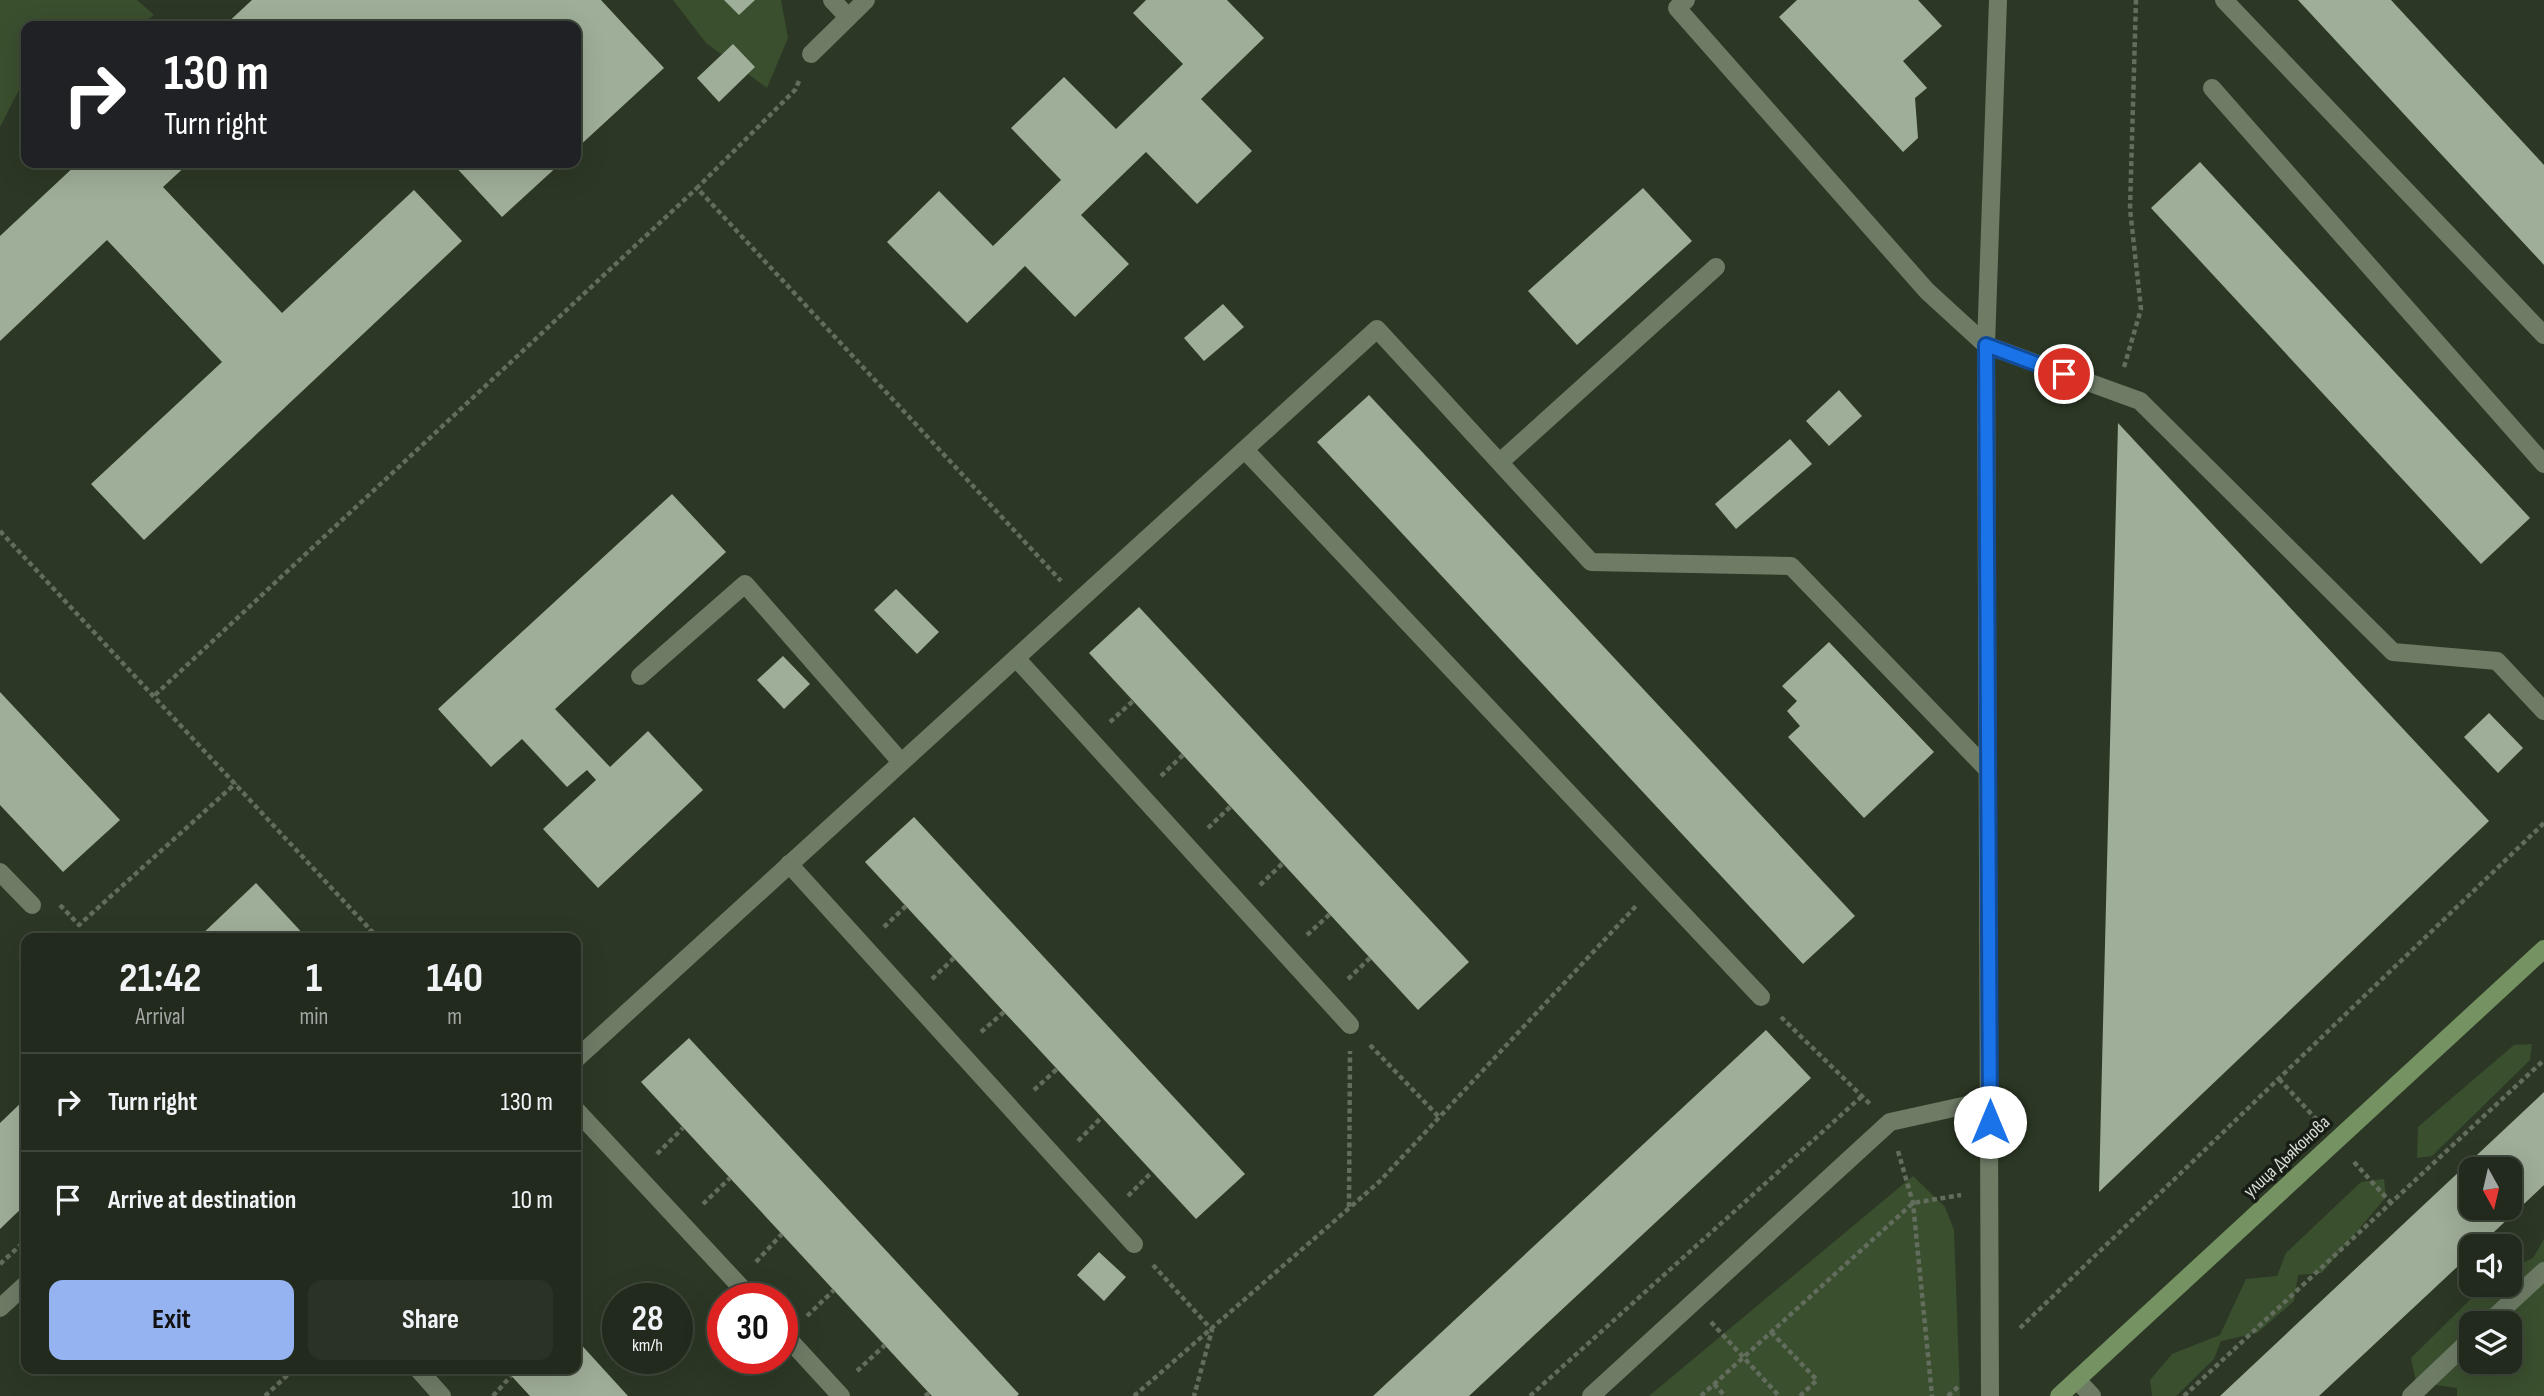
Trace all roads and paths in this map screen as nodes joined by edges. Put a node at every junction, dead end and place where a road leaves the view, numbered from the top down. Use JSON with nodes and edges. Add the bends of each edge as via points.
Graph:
{"nodes":[{"id":1,"x":832,"y":0,"type":"edge"},
{"id":2,"x":866,"y":0,"type":"edge"},
{"id":3,"x":1686,"y":0,"type":"edge"},
{"id":4,"x":1998,"y":0,"type":"edge"},
{"id":5,"x":2136,"y":0,"type":"edge"},
{"id":6,"x":2224,"y":0,"type":"edge"},
{"id":7,"x":848,"y":17,"type":"junction"},
{"id":8,"x":811,"y":54,"type":"joint"},
{"id":9,"x":2212,"y":88,"type":"dead end"},
{"id":10,"x":697,"y":188,"type":"junction"},
{"id":11,"x":1716,"y":267,"type":"dead end"},
{"id":12,"x":2544,"y":335,"type":"edge"},
{"id":13,"x":1986,"y":345,"type":"junction"},
{"id":14,"x":2116,"y":392,"type":"junction"},
{"id":15,"x":1245,"y":450,"type":"junction"},
{"id":16,"x":1500,"y":462,"type":"junction"},
{"id":17,"x":2544,"y":464,"type":"edge"},
{"id":18,"x":0,"y":531,"type":"edge"},
{"id":19,"x":1079,"y":601,"type":"junction"},
{"id":20,"x":1016,"y":658,"type":"junction"},
{"id":21,"x":640,"y":676,"type":"dead end"},
{"id":22,"x":155,"y":695,"type":"junction"},
{"id":23,"x":2544,"y":710,"type":"edge"},
{"id":24,"x":901,"y":762,"type":"junction"},
{"id":25,"x":1987,"y":769,"type":"junction"},
{"id":26,"x":236,"y":783,"type":"junction"},
{"id":27,"x":2544,"y":823,"type":"edge"},
{"id":28,"x":789,"y":864,"type":"junction"},
{"id":29,"x":0,"y":872,"type":"edge"},
{"id":30,"x":1656,"y":886,"type":"junction"},
{"id":31,"x":53,"y":897,"type":"dead end"},
{"id":32,"x":32,"y":905,"type":"dead end"},
{"id":33,"x":372,"y":930,"type":"junction"},
{"id":34,"x":369,"y":933,"type":"edge"},
{"id":35,"x":375,"y":933,"type":"edge"},
{"id":36,"x":2544,"y":949,"type":"edge"},
{"id":37,"x":1761,"y":997,"type":"joint"},
{"id":38,"x":1350,"y":1024,"type":"junction"},
{"id":39,"x":581,"y":1054,"type":"edge"},
{"id":40,"x":2544,"y":1060,"type":"edge"},
{"id":41,"x":1990,"y":1100,"type":"junction"},
{"id":42,"x":581,"y":1115,"type":"edge"},
{"id":43,"x":1439,"y":1117,"type":"junction"},
{"id":44,"x":683,"y":1128,"type":"dead end"},
{"id":45,"x":636,"y":1175,"type":"junction"},
{"id":46,"x":730,"y":1178,"type":"dead end"},
{"id":47,"x":1989,"y":1190,"type":"junction"},
{"id":48,"x":1913,"y":1203,"type":"junction"},
{"id":49,"x":1349,"y":1208,"type":"junction"},
{"id":50,"x":682,"y":1224,"type":"junction"},
{"id":51,"x":782,"y":1234,"type":"dead end"},
{"id":52,"x":1134,"y":1244,"type":"joint"},
{"id":53,"x":21,"y":1245,"type":"edge"},
{"id":54,"x":0,"y":1264,"type":"edge"},
{"id":55,"x":2544,"y":1271,"type":"edge"},
{"id":56,"x":736,"y":1283,"type":"joint"},
{"id":57,"x":21,"y":1289,"type":"edge"},
{"id":58,"x":834,"y":1290,"type":"dead end"},
{"id":59,"x":1693,"y":1302,"type":"junction"},
{"id":60,"x":0,"y":1308,"type":"edge"},
{"id":61,"x":2501,"y":1311,"type":"edge"},
{"id":62,"x":798,"y":1322,"type":"edge"},
{"id":63,"x":1212,"y":1330,"type":"junction"},
{"id":64,"x":1772,"y":1332,"type":"junction"},
{"id":65,"x":885,"y":1345,"type":"dead end"},
{"id":66,"x":798,"y":1350,"type":"edge"},
{"id":67,"x":2459,"y":1350,"type":"edge"},
{"id":68,"x":1743,"y":1357,"type":"junction"},
{"id":69,"x":1990,"y":1357,"type":"junction"},
{"id":70,"x":289,"y":1374,"type":"edge"},
{"id":71,"x":422,"y":1374,"type":"edge"},
{"id":72,"x":511,"y":1376,"type":"dead end"},
{"id":73,"x":2077,"y":1380,"type":"junction"},
{"id":74,"x":1714,"y":1384,"type":"junction"},
{"id":75,"x":839,"y":1393,"type":"edge"},
{"id":76,"x":265,"y":1396,"type":"edge"},
{"id":77,"x":442,"y":1396,"type":"edge"},
{"id":78,"x":493,"y":1396,"type":"edge"},
{"id":79,"x":1134,"y":1396,"type":"edge"},
{"id":80,"x":1194,"y":1396,"type":"edge"},
{"id":81,"x":1530,"y":1396,"type":"edge"},
{"id":82,"x":1591,"y":1396,"type":"edge"},
{"id":83,"x":1701,"y":1396,"type":"edge"},
{"id":84,"x":1726,"y":1396,"type":"edge"},
{"id":85,"x":1779,"y":1396,"type":"edge"},
{"id":86,"x":1800,"y":1396,"type":"edge"},
{"id":87,"x":1932,"y":1396,"type":"edge"},
{"id":88,"x":1948,"y":1396,"type":"edge"},
{"id":89,"x":1990,"y":1396,"type":"edge"},
{"id":90,"x":2059,"y":1396,"type":"edge"},
{"id":91,"x":2092,"y":1396,"type":"edge"},
{"id":92,"x":2184,"y":1396,"type":"edge"},
{"id":93,"x":2411,"y":1396,"type":"edge"}],
"edges":[{"from":1,"to":7,"type":"street"},
{"from":2,"to":7,"type":"street"},
{"from":3,"to":13,"type":"street","via":[[1677,8],[1927,291]]},
{"from":4,"to":13,"type":"street"},
{"from":5,"to":14,"type":"path","via":[[2130,209],[2141,309]]},
{"from":6,"to":12,"type":"street"},
{"from":7,"to":8,"type":"street"},
{"from":8,"to":10,"type":"path","via":[[795,90]]},
{"from":9,"to":17,"type":"street"},
{"from":10,"to":19,"type":"path"},
{"from":10,"to":22,"type":"path"},
{"from":11,"to":16,"type":"street"},
{"from":13,"to":14,"type":"street"},
{"from":13,"to":25,"type":"street"},
{"from":14,"to":23,"type":"street","via":[[2140,401],[2393,652],[2497,661]]},
{"from":15,"to":16,"type":"street","via":[[1377,329]]},
{"from":15,"to":19,"type":"street"},
{"from":15,"to":30,"type":"street"},
{"from":16,"to":25,"type":"street","via":[[1591,562],[1791,566]]},
{"from":18,"to":22,"type":"path"},
{"from":19,"to":20,"type":"street"},
{"from":20,"to":24,"type":"street"},
{"from":20,"to":38,"type":"street"},
{"from":21,"to":24,"type":"street","via":[[745,584]]},
{"from":22,"to":26,"type":"path"},
{"from":24,"to":28,"type":"street"},
{"from":25,"to":41,"type":"street"},
{"from":26,"to":31,"type":"path","via":[[79,925]]},
{"from":26,"to":33,"type":"path"},
{"from":27,"to":69,"type":"path"},
{"from":28,"to":39,"type":"street"},
{"from":28,"to":52,"type":"street"},
{"from":29,"to":32,"type":"street"},
{"from":30,"to":37,"type":"street"},
{"from":30,"to":43,"type":"path"},
{"from":33,"to":34,"type":"path"},
{"from":33,"to":35,"type":"path"},
{"from":36,"to":73,"type":"main road","name":"улица Дьяконова"},
{"from":37,"to":81,"type":"path","via":[[1861,1097]]},
{"from":38,"to":43,"type":"path"},
{"from":38,"to":49,"type":"path"},
{"from":40,"to":92,"type":"path"},
{"from":41,"to":47,"type":"street"},
{"from":41,"to":59,"type":"street","via":[[1890,1122]]},
{"from":42,"to":45,"type":"street"},
{"from":43,"to":49,"type":"path"},
{"from":44,"to":45,"type":"path"},
{"from":45,"to":50,"type":"street"},
{"from":46,"to":50,"type":"path"},
{"from":47,"to":48,"type":"path"},
{"from":47,"to":69,"type":"street"},
{"from":48,"to":64,"type":"path"},
{"from":48,"to":87,"type":"path"},
{"from":49,"to":63,"type":"path"},
{"from":50,"to":56,"type":"street"},
{"from":51,"to":56,"type":"path"},
{"from":52,"to":63,"type":"path"},
{"from":53,"to":54,"type":"path"},
{"from":55,"to":61,"type":"street"},
{"from":57,"to":60,"type":"street"},
{"from":58,"to":62,"type":"path"},
{"from":59,"to":68,"type":"path"},
{"from":59,"to":82,"type":"street"},
{"from":63,"to":79,"type":"path"},
{"from":63,"to":80,"type":"path"},
{"from":64,"to":68,"type":"path"},
{"from":64,"to":86,"type":"path","via":[[1817,1380]]},
{"from":65,"to":75,"type":"path"},
{"from":66,"to":75,"type":"street"},
{"from":67,"to":93,"type":"street"},
{"from":68,"to":74,"type":"path"},
{"from":68,"to":85,"type":"path"},
{"from":69,"to":88,"type":"path"},
{"from":69,"to":89,"type":"street"},
{"from":70,"to":76,"type":"path"},
{"from":71,"to":77,"type":"street"},
{"from":72,"to":78,"type":"path"},
{"from":73,"to":90,"type":"main road","name":"улица Дьяконова"},
{"from":73,"to":91,"type":"street"},
{"from":74,"to":83,"type":"path"},
{"from":74,"to":84,"type":"path"}]}
